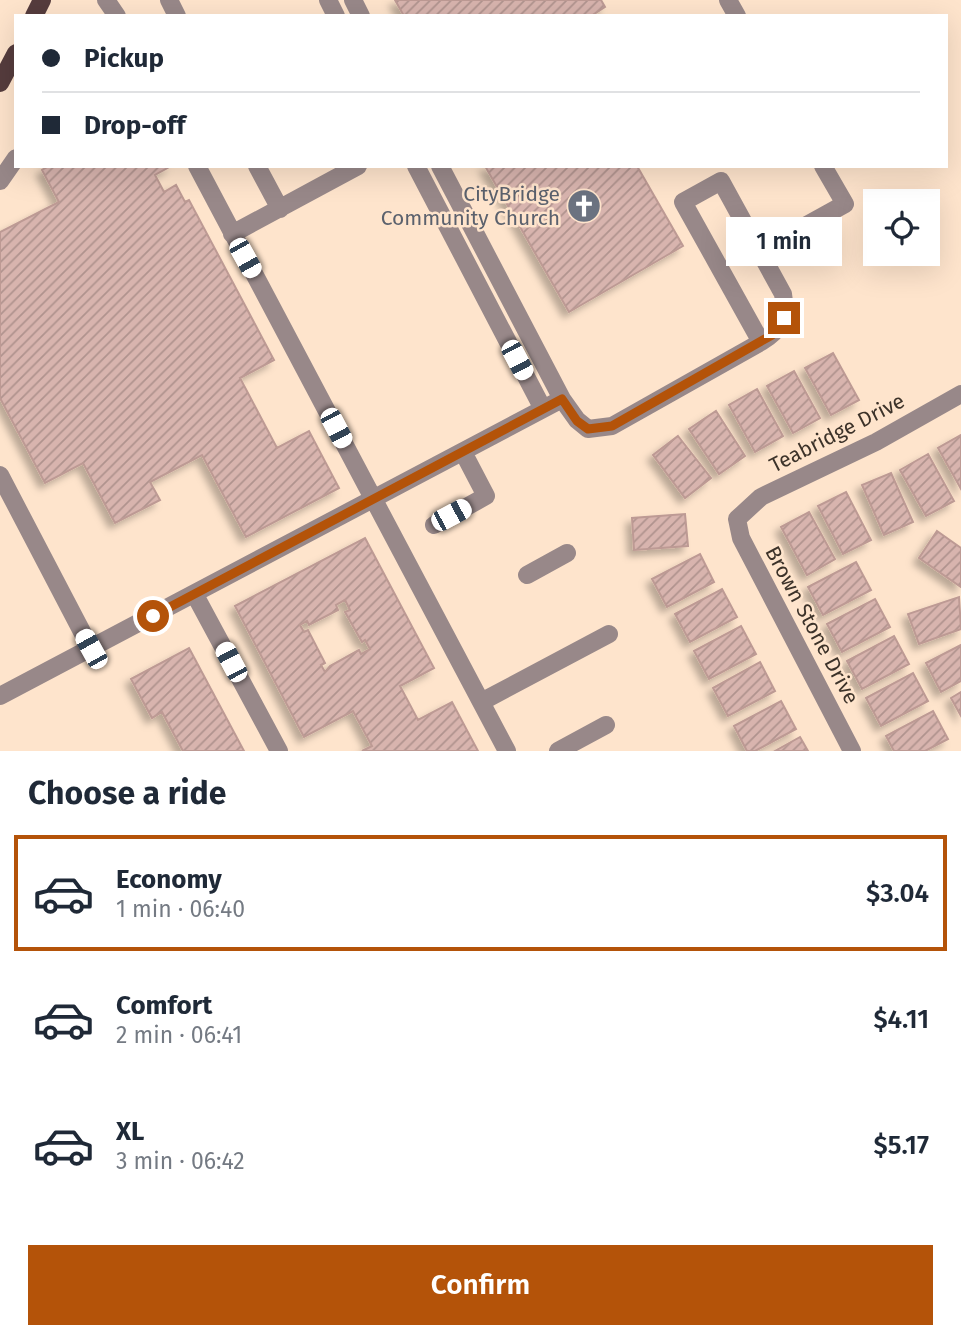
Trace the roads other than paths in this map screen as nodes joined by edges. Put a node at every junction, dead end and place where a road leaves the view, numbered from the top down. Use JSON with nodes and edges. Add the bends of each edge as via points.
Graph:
{"nodes":[{"id":1,"x":14,"y":57,"type":"edge"},
{"id":2,"x":0,"y":83,"type":"edge"},
{"id":3,"x":14,"y":161,"type":"edge"},
{"id":4,"x":198,"y":168,"type":"edge"},
{"id":5,"x":258,"y":168,"type":"edge"},
{"id":6,"x":354,"y":168,"type":"edge"},
{"id":7,"x":417,"y":168,"type":"edge"},
{"id":8,"x":441,"y":168,"type":"edge"},
{"id":9,"x":824,"y":168,"type":"edge"},
{"id":10,"x":0,"y":181,"type":"edge"},
{"id":11,"x":280,"y":209,"type":"junction"},
{"id":12,"x":232,"y":234,"type":"junction"},
{"id":13,"x":760,"y":251,"type":"junction"},
{"id":14,"x":761,"y":342,"type":"junction"},
{"id":15,"x":961,"y":394,"type":"edge"},
{"id":16,"x":562,"y":399,"type":"junction"},
{"id":17,"x":542,"y":409,"type":"junction"},
{"id":18,"x":463,"y":452,"type":"junction"},
{"id":19,"x":0,"y":475,"type":"edge"},
{"id":20,"x":375,"y":500,"type":"junction"},
{"id":21,"x":737,"y":519,"type":"joint"},
{"id":22,"x":433,"y":525,"type":"dead end"},
{"id":23,"x":567,"y":553,"type":"dead end"},
{"id":24,"x":527,"y":575,"type":"dead end"},
{"id":25,"x":195,"y":595,"type":"junction"},
{"id":26,"x":609,"y":634,"type":"dead end"},
{"id":27,"x":91,"y":649,"type":"junction"},
{"id":28,"x":0,"y":696,"type":"edge"},
{"id":29,"x":481,"y":702,"type":"junction"},
{"id":30,"x":606,"y":725,"type":"dead end"},
{"id":31,"x":279,"y":751,"type":"edge"},
{"id":32,"x":507,"y":751,"type":"edge"},
{"id":33,"x":558,"y":751,"type":"edge"},
{"id":34,"x":852,"y":751,"type":"edge"}],
"edges":[{"from":1,"to":2,"type":"main road"},
{"from":3,"to":10,"type":"street"},
{"from":4,"to":12,"type":"street"},
{"from":5,"to":11,"type":"street"},
{"from":6,"to":11,"type":"street"},
{"from":7,"to":17,"type":"street"},
{"from":8,"to":16,"type":"street"},
{"from":9,"to":13,"type":"street","via":[[845,204]]},
{"from":11,"to":12,"type":"street"},
{"from":12,"to":20,"type":"street"},
{"from":13,"to":14,"type":"street","via":[[785,307],[780,327]]},
{"from":13,"to":14,"type":"street","via":[[721,181],[683,202]]},
{"from":14,"to":16,"type":"street","via":[[600,430],[577,421]]},
{"from":15,"to":21,"type":"street","name":"Teabridge Drive","via":[[876,442],[761,497]]},
{"from":16,"to":17,"type":"street"},
{"from":17,"to":18,"type":"street"},
{"from":18,"to":20,"type":"street"},
{"from":18,"to":22,"type":"street","via":[[486,496]]},
{"from":19,"to":27,"type":"street"},
{"from":20,"to":25,"type":"street"},
{"from":20,"to":29,"type":"street"},
{"from":21,"to":34,"type":"street","name":"Brown Stone Drive","via":[[741,538]]},
{"from":23,"to":24,"type":"street"},
{"from":25,"to":27,"type":"street"},
{"from":25,"to":31,"type":"street"},
{"from":26,"to":29,"type":"street"},
{"from":27,"to":28,"type":"street"},
{"from":29,"to":32,"type":"street"},
{"from":30,"to":33,"type":"street"}]}
